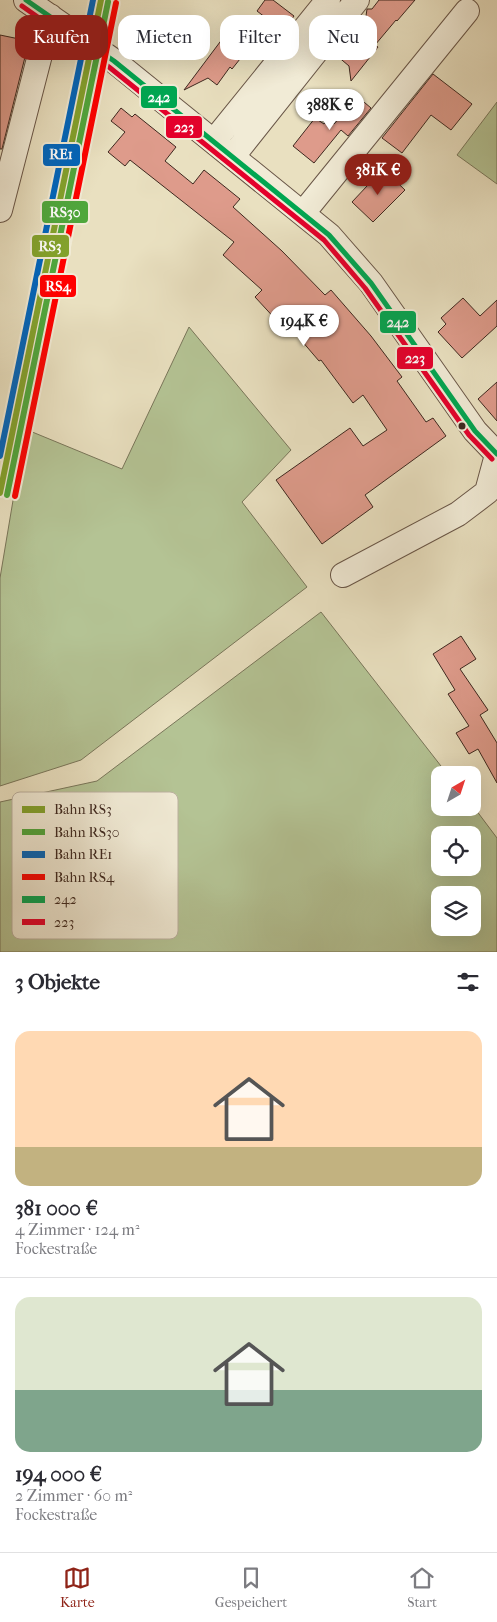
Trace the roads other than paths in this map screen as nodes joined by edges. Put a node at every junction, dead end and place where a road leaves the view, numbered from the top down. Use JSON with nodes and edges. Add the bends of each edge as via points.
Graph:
{"nodes":[{"id":1,"x":26,"y":0,"type":"edge"},
{"id":2,"x":328,"y":0,"type":"edge"},
{"id":3,"x":357,"y":0,"type":"edge"},
{"id":4,"x":467,"y":11,"type":"dead end"},
{"id":5,"x":48,"y":15,"type":"edge"},
{"id":6,"x":108,"y":57,"type":"edge"},
{"id":7,"x":39,"y":60,"type":"edge"},
{"id":8,"x":214,"y":141,"type":"junction"},
{"id":9,"x":233,"y":156,"type":"junction"},
{"id":10,"x":0,"y":210,"type":"edge"},
{"id":11,"x":303,"y":213,"type":"junction"},
{"id":12,"x":497,"y":454,"type":"edge"},
{"id":13,"x":343,"y":575,"type":"dead end"}],
"edges":[{"from":1,"to":5,"type":"street"},
{"from":2,"to":8,"type":"street"},
{"from":3,"to":9,"type":"street"},
{"from":4,"to":11,"type":"street"},
{"from":6,"to":8,"type":"street"},
{"from":7,"to":10,"type":"street"},
{"from":8,"to":9,"type":"street"},
{"from":9,"to":11,"type":"street"},
{"from":11,"to":12,"type":"street","via":[[329,234],[371,283],[475,431]]},
{"from":12,"to":13,"type":"street","via":[[487,492],[458,514]]}]}
